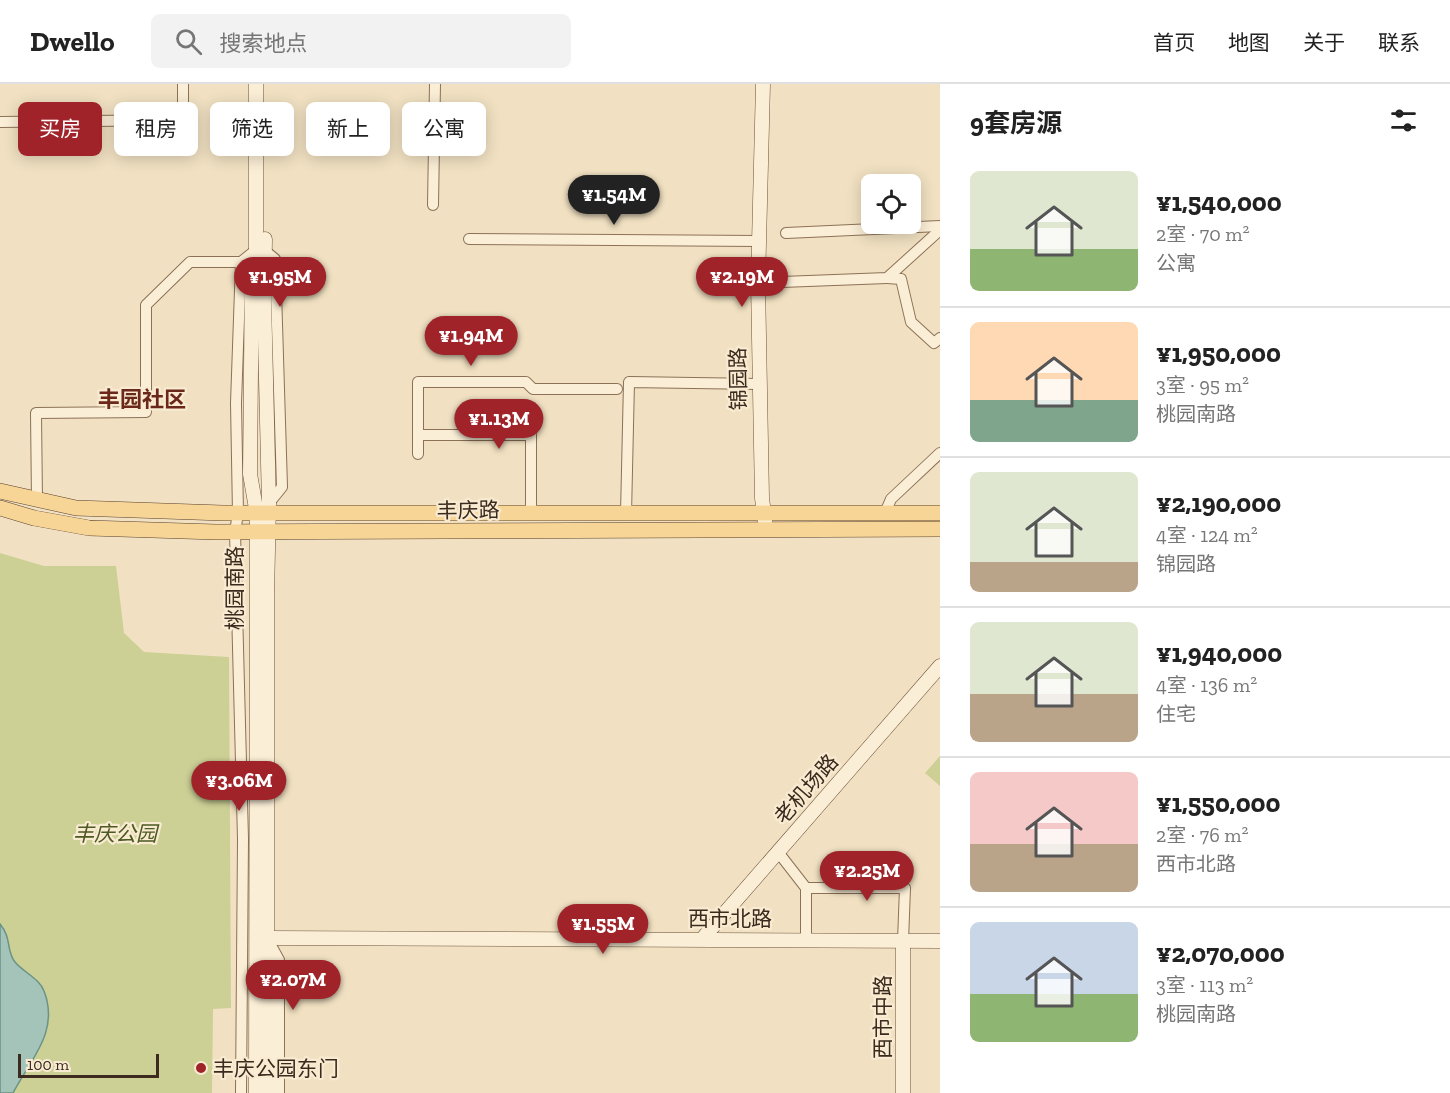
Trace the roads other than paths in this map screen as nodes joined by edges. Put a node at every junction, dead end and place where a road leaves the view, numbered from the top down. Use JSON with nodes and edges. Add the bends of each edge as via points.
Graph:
{"nodes":[{"id":1,"x":183,"y":84,"type":"edge"},
{"id":2,"x":256,"y":84,"type":"edge"},
{"id":3,"x":265,"y":84,"type":"edge"},
{"id":4,"x":435,"y":84,"type":"edge"},
{"id":5,"x":763,"y":84,"type":"edge"},
{"id":6,"x":0,"y":122,"type":"edge"},
{"id":7,"x":433,"y":205,"type":"dead end"},
{"id":8,"x":940,"y":228,"type":"edge"},
{"id":9,"x":786,"y":233,"type":"dead end"},
{"id":10,"x":470,"y":239,"type":"dead end"},
{"id":11,"x":759,"y":241,"type":"junction"},
{"id":12,"x":260,"y":249,"type":"junction"},
{"id":13,"x":241,"y":261,"type":"junction"},
{"id":14,"x":887,"y":278,"type":"junction"},
{"id":15,"x":758,"y":283,"type":"junction"},
{"id":16,"x":940,"y":338,"type":"edge"},
{"id":17,"x":759,"y":384,"type":"junction"},
{"id":18,"x":617,"y":389,"type":"dead end"},
{"id":19,"x":417,"y":435,"type":"junction"},
{"id":20,"x":940,"y":453,"type":"edge"},
{"id":21,"x":417,"y":454,"type":"dead end"},
{"id":22,"x":0,"y":491,"type":"edge"},
{"id":23,"x":37,"y":501,"type":"junction"},
{"id":24,"x":0,"y":508,"type":"edge"},
{"id":25,"x":264,"y":510,"type":"junction"},
{"id":26,"x":238,"y":513,"type":"junction"},
{"id":27,"x":885,"y":513,"type":"junction"},
{"id":28,"x":940,"y":513,"type":"edge"},
{"id":29,"x":531,"y":514,"type":"junction"},
{"id":30,"x":626,"y":514,"type":"junction"},
{"id":31,"x":764,"y":521,"type":"junction"},
{"id":32,"x":940,"y":529,"type":"edge"},
{"id":33,"x":262,"y":531,"type":"junction"},
{"id":34,"x":235,"y":532,"type":"junction"},
{"id":35,"x":940,"y":668,"type":"edge"},
{"id":36,"x":778,"y":852,"type":"junction"},
{"id":37,"x":806,"y":888,"type":"junction"},
{"id":38,"x":267,"y":938,"type":"junction"},
{"id":39,"x":703,"y":939,"type":"junction"},
{"id":40,"x":806,"y":940,"type":"junction"},
{"id":41,"x":903,"y":941,"type":"junction"},
{"id":42,"x":940,"y":941,"type":"edge"},
{"id":43,"x":242,"y":1093,"type":"edge"},
{"id":44,"x":256,"y":1093,"type":"edge"},
{"id":45,"x":267,"y":1093,"type":"edge"},
{"id":46,"x":279,"y":1093,"type":"edge"},
{"id":47,"x":903,"y":1093,"type":"edge"}],
"edges":[{"from":1,"to":6,"type":"street","via":[[183,120]]},
{"from":2,"to":12,"type":"main road","name":"桃园南路"},
{"from":3,"to":12,"type":"main road","name":"桃园南路"},
{"from":4,"to":7,"type":"street"},
{"from":5,"to":11,"type":"main road","name":"锦园路"},
{"from":8,"to":9,"type":"street"},
{"from":8,"to":14,"type":"street"},
{"from":10,"to":11,"type":"street"},
{"from":11,"to":15,"type":"main road","name":"锦园路"},
{"from":12,"to":13,"type":"street"},
{"from":12,"to":25,"type":"main road","name":"桃园南路","via":[[252,263],[250,474]]},
{"from":12,"to":25,"type":"street","via":[[275,259],[282,487]]},
{"from":13,"to":23,"type":"street","via":[[190,262],[146,305],[146,412],[36,413]]},
{"from":13,"to":26,"type":"street","via":[[236,403]]},
{"from":14,"to":15,"type":"street"},
{"from":14,"to":16,"type":"street","via":[[901,279],[911,322],[934,343]]},
{"from":15,"to":17,"type":"main road","name":"锦园路"},
{"from":17,"to":30,"type":"street","via":[[629,382]]},
{"from":17,"to":31,"type":"main road","name":"锦园路"},
{"from":18,"to":19,"type":"street","via":[[533,388],[526,382],[418,382]]},
{"from":19,"to":21,"type":"street"},
{"from":19,"to":29,"type":"street","via":[[531,435]]},
{"from":20,"to":27,"type":"street","via":[[891,499]]},
{"from":22,"to":23,"type":"main road","name":"丰庆路"},
{"from":23,"to":26,"type":"main road","name":"丰庆路","via":[[91,509]]},
{"from":24,"to":34,"type":"main road","name":"丰庆路","via":[[89,528]]},
{"from":25,"to":26,"type":"main road","name":"丰庆路"},
{"from":25,"to":29,"type":"main road","name":"丰庆路"},
{"from":25,"to":33,"type":"main road","name":"桃园南路"},
{"from":26,"to":34,"type":"street"},
{"from":27,"to":28,"type":"main road","name":"丰庆路"},
{"from":27,"to":31,"type":"main road","name":"丰庆路"},
{"from":29,"to":30,"type":"main road","name":"丰庆路"},
{"from":30,"to":31,"type":"main road","name":"丰庆路"},
{"from":31,"to":32,"type":"main road","name":"丰庆路"},
{"from":31,"to":33,"type":"main road","name":"丰庆路","via":[[372,532]]},
{"from":33,"to":34,"type":"main road","name":"丰庆路"},
{"from":33,"to":38,"type":"main road","name":"桃园南路","via":[[267,596]]},
{"from":33,"to":44,"type":"main road","name":"桃园南路"},
{"from":34,"to":43,"type":"street","via":[[243,839]]},
{"from":35,"to":36,"type":"main road","name":"老机场路"},
{"from":36,"to":37,"type":"street"},
{"from":36,"to":39,"type":"main road","name":"老机场路"},
{"from":37,"to":40,"type":"street"},
{"from":37,"to":41,"type":"street","via":[[905,888]]},
{"from":38,"to":39,"type":"main road","name":"西市北路"},
{"from":38,"to":45,"type":"main road","name":"桃园南路"},
{"from":38,"to":46,"type":"street","via":[[279,960]]},
{"from":39,"to":40,"type":"main road","name":"西市北路"},
{"from":40,"to":41,"type":"main road","name":"西市北路"},
{"from":41,"to":42,"type":"main road","name":"西市北路"},
{"from":41,"to":47,"type":"main road","name":"西市中路"}]}
